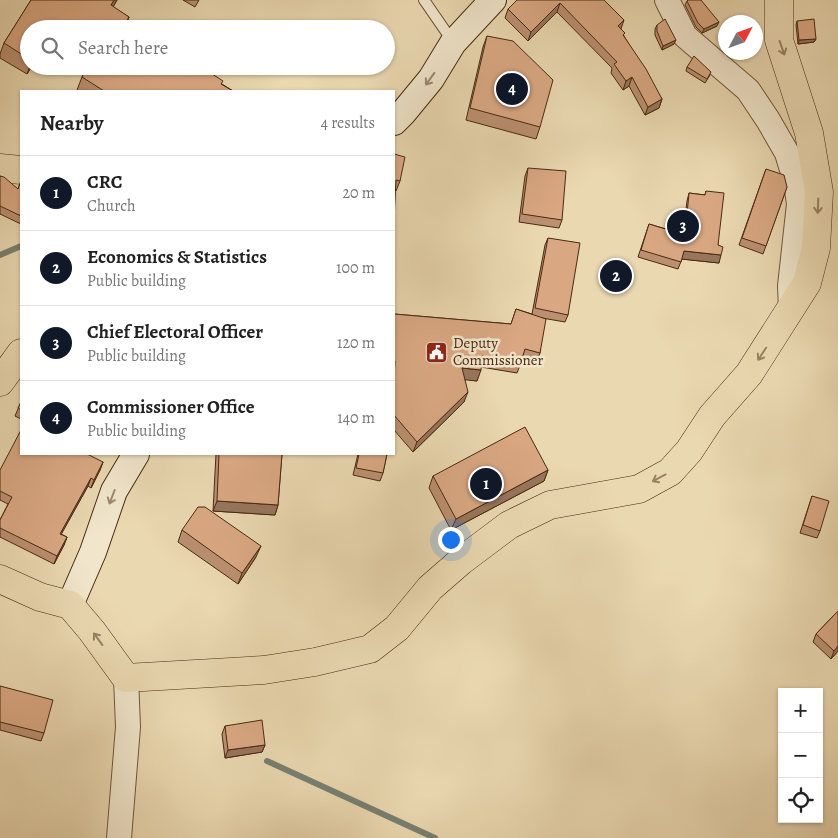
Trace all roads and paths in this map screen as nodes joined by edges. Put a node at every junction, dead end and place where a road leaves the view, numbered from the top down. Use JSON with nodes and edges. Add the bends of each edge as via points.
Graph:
{"nodes":[{"id":1,"x":424,"y":0,"type":"edge"},
{"id":2,"x":493,"y":0,"type":"edge"},
{"id":3,"x":666,"y":0,"type":"edge"},
{"id":4,"x":779,"y":0,"type":"edge"},
{"id":5,"x":454,"y":43,"type":"junction"},
{"id":6,"x":395,"y":121,"type":"edge"},
{"id":7,"x":0,"y":168,"type":"edge"},
{"id":8,"x":20,"y":170,"type":"edge"},
{"id":9,"x":791,"y":309,"type":"junction"},
{"id":10,"x":20,"y":354,"type":"edge"},
{"id":11,"x":0,"y":382,"type":"edge"},
{"id":12,"x":135,"y":455,"type":"edge"},
{"id":13,"x":0,"y":579,"type":"edge"},
{"id":14,"x":70,"y":605,"type":"junction"},
{"id":15,"x":126,"y":678,"type":"junction"},
{"id":16,"x":119,"y":838,"type":"edge"}],
"edges":[{"from":1,"to":5,"type":"lane"},
{"from":2,"to":5,"type":"main road"},
{"from":3,"to":9,"type":"street","via":[[685,36],[748,90],[787,153],[799,204],[790,286]]},
{"from":4,"to":9,"type":"highway","one_way":true,"via":[[779,40],[809,133],[819,192],[816,248],[807,283]]},
{"from":5,"to":6,"type":"main road","one_way":true,"via":[[431,79]]},
{"from":7,"to":8,"type":"highway"},
{"from":9,"to":15,"type":"highway","one_way":true,"via":[[750,374],[712,416],[689,451],[670,472],[639,488],[550,505],[509,525],[430,588],[397,628],[370,649],[264,670]]},
{"from":10,"to":11,"type":"highway"},
{"from":12,"to":14,"type":"main road","one_way":true,"via":[[114,491]]},
{"from":13,"to":14,"type":"highway","via":[[40,597]]},
{"from":15,"to":14,"type":"highway","one_way":true},
{"from":15,"to":16,"type":"street","via":[[128,726]]}]}
